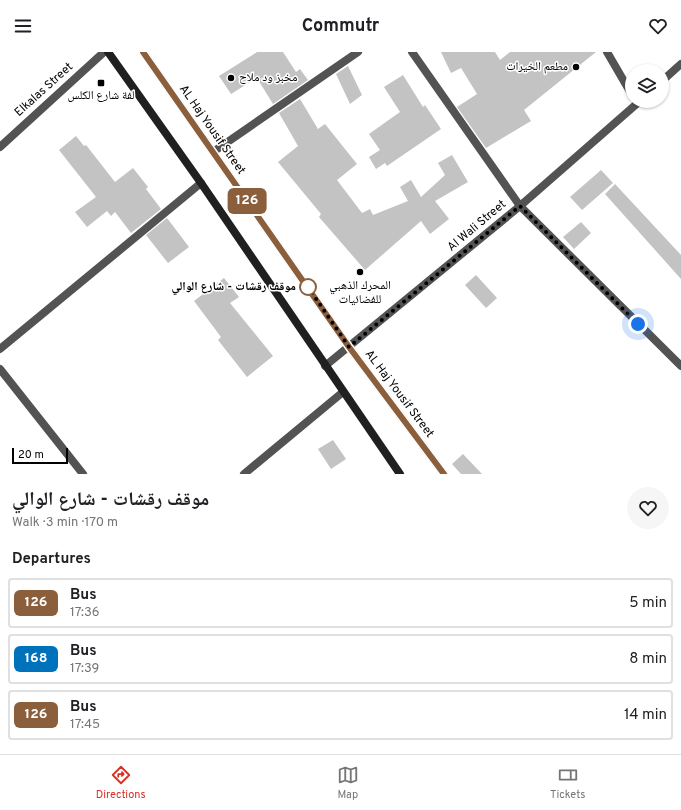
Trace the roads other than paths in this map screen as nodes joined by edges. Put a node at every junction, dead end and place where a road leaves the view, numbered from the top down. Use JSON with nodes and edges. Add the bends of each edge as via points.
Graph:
{"nodes":[{"id":1,"x":104,"y":52,"type":"edge"},
{"id":2,"x":108,"y":52,"type":"edge"},
{"id":3,"x":143,"y":52,"type":"edge"},
{"id":4,"x":358,"y":52,"type":"edge"},
{"id":5,"x":412,"y":52,"type":"edge"},
{"id":6,"x":607,"y":52,"type":"edge"},
{"id":7,"x":681,"y":64,"type":"edge"},
{"id":8,"x":669,"y":75,"type":"edge"},
{"id":9,"x":625,"y":83,"type":"edge"},
{"id":10,"x":630,"y":108,"type":"edge"},
{"id":11,"x":0,"y":147,"type":"edge"},
{"id":12,"x":213,"y":152,"type":"junction"},
{"id":13,"x":201,"y":183,"type":"junction"},
{"id":14,"x":520,"y":206,"type":"junction"},
{"id":15,"x":349,"y":347,"type":"junction"},
{"id":16,"x":0,"y":349,"type":"edge"},
{"id":17,"x":326,"y":366,"type":"junction"},
{"id":18,"x":681,"y":366,"type":"edge"},
{"id":19,"x":0,"y":369,"type":"edge"},
{"id":20,"x":343,"y":392,"type":"junction"},
{"id":21,"x":397,"y":473,"type":"edge"},
{"id":22,"x":83,"y":474,"type":"edge"},
{"id":23,"x":244,"y":474,"type":"edge"},
{"id":24,"x":444,"y":474,"type":"edge"}],
"edges":[{"from":1,"to":11,"type":"street","name":"Elkalas Street"},
{"from":2,"to":13,"type":"main road"},
{"from":3,"to":12,"type":"main road","name":"AL Haj Yousif Street"},
{"from":4,"to":12,"type":"street"},
{"from":5,"to":14,"type":"street"},
{"from":6,"to":9,"type":"street"},
{"from":7,"to":8,"type":"street"},
{"from":10,"to":14,"type":"street","name":"Al Wali Street"},
{"from":12,"to":15,"type":"main road","name":"AL Haj Yousif Street"},
{"from":13,"to":16,"type":"street"},
{"from":13,"to":17,"type":"main road"},
{"from":14,"to":15,"type":"street","name":"Al Wali Street"},
{"from":14,"to":18,"type":"street"},
{"from":15,"to":17,"type":"street","name":"Al Wali Street"},
{"from":15,"to":24,"type":"main road","name":"AL Haj Yousif Street"},
{"from":17,"to":20,"type":"main road"},
{"from":19,"to":22,"type":"street"},
{"from":20,"to":21,"type":"main road"},
{"from":20,"to":23,"type":"street"}]}
